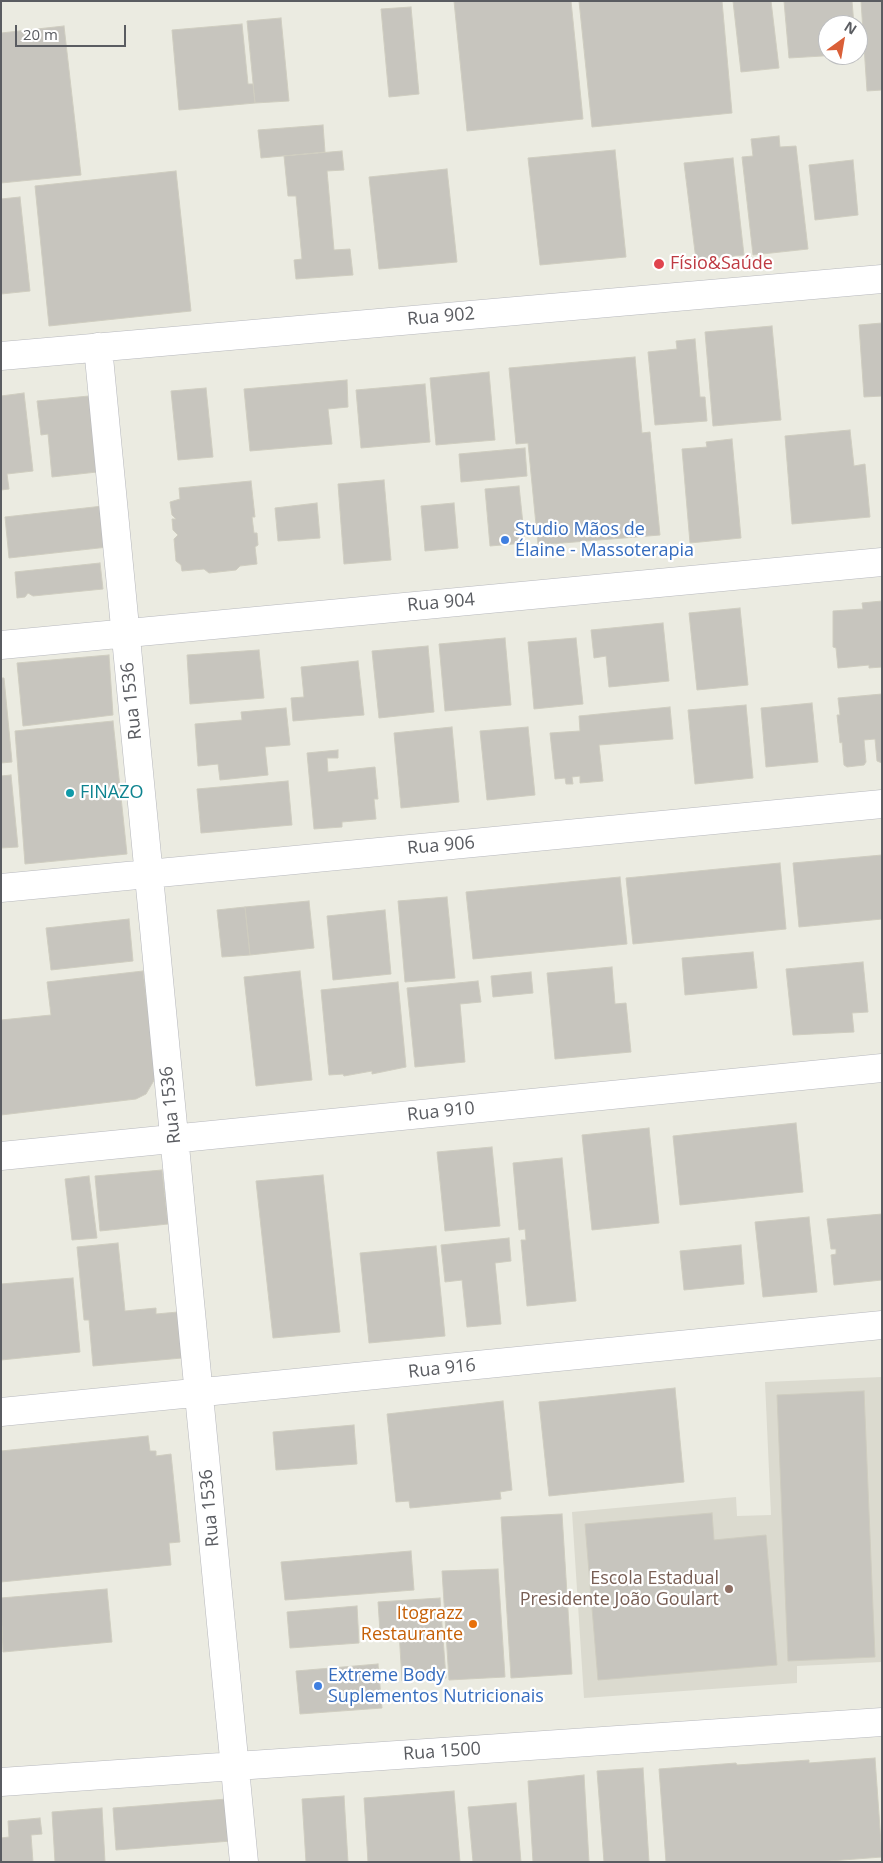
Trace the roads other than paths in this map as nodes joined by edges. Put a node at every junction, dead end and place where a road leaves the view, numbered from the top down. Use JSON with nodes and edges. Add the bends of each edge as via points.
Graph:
{"nodes":[{"id":1,"x":882,"y":278,"type":"edge"},
{"id":2,"x":98,"y":347,"type":"junction"},
{"id":3,"x":1,"y":356,"type":"edge"},
{"id":4,"x":882,"y":562,"type":"edge"},
{"id":5,"x":125,"y":633,"type":"junction"},
{"id":6,"x":1,"y":644,"type":"edge"},
{"id":7,"x":882,"y":804,"type":"edge"},
{"id":8,"x":149,"y":874,"type":"junction"},
{"id":9,"x":1,"y":888,"type":"edge"},
{"id":10,"x":882,"y":1068,"type":"edge"},
{"id":11,"x":174,"y":1139,"type":"junction"},
{"id":12,"x":1,"y":1156,"type":"edge"},
{"id":13,"x":882,"y":1326,"type":"edge"},
{"id":14,"x":199,"y":1393,"type":"junction"},
{"id":15,"x":1,"y":1412,"type":"edge"},
{"id":16,"x":882,"y":1722,"type":"edge"},
{"id":17,"x":235,"y":1766,"type":"junction"},
{"id":18,"x":1,"y":1782,"type":"edge"},
{"id":19,"x":244,"y":1862,"type":"edge"}],
"edges":[{"from":1,"to":2,"type":"street","name":"Rua 902"},
{"from":2,"to":3,"type":"street","name":"Rua 902"},
{"from":2,"to":5,"type":"street","name":"Rua 1536"},
{"from":4,"to":5,"type":"street","name":"Rua 904"},
{"from":5,"to":6,"type":"street","name":"Rua 904"},
{"from":5,"to":8,"type":"street","name":"Rua 1536"},
{"from":7,"to":8,"type":"street","name":"Rua 906"},
{"from":8,"to":9,"type":"street","name":"Rua 906"},
{"from":8,"to":11,"type":"street","name":"Rua 1536"},
{"from":10,"to":11,"type":"street","name":"Rua 910"},
{"from":11,"to":12,"type":"street","name":"Rua 910"},
{"from":11,"to":14,"type":"street","name":"Rua 1536"},
{"from":13,"to":14,"type":"street","name":"Rua 916"},
{"from":14,"to":15,"type":"street","name":"Rua 916"},
{"from":14,"to":17,"type":"street","name":"Rua 1536"},
{"from":16,"to":17,"type":"street","name":"Rua 1500"},
{"from":17,"to":18,"type":"street","name":"Rua 1500"},
{"from":17,"to":19,"type":"street","name":"Rua 1536"}]}
